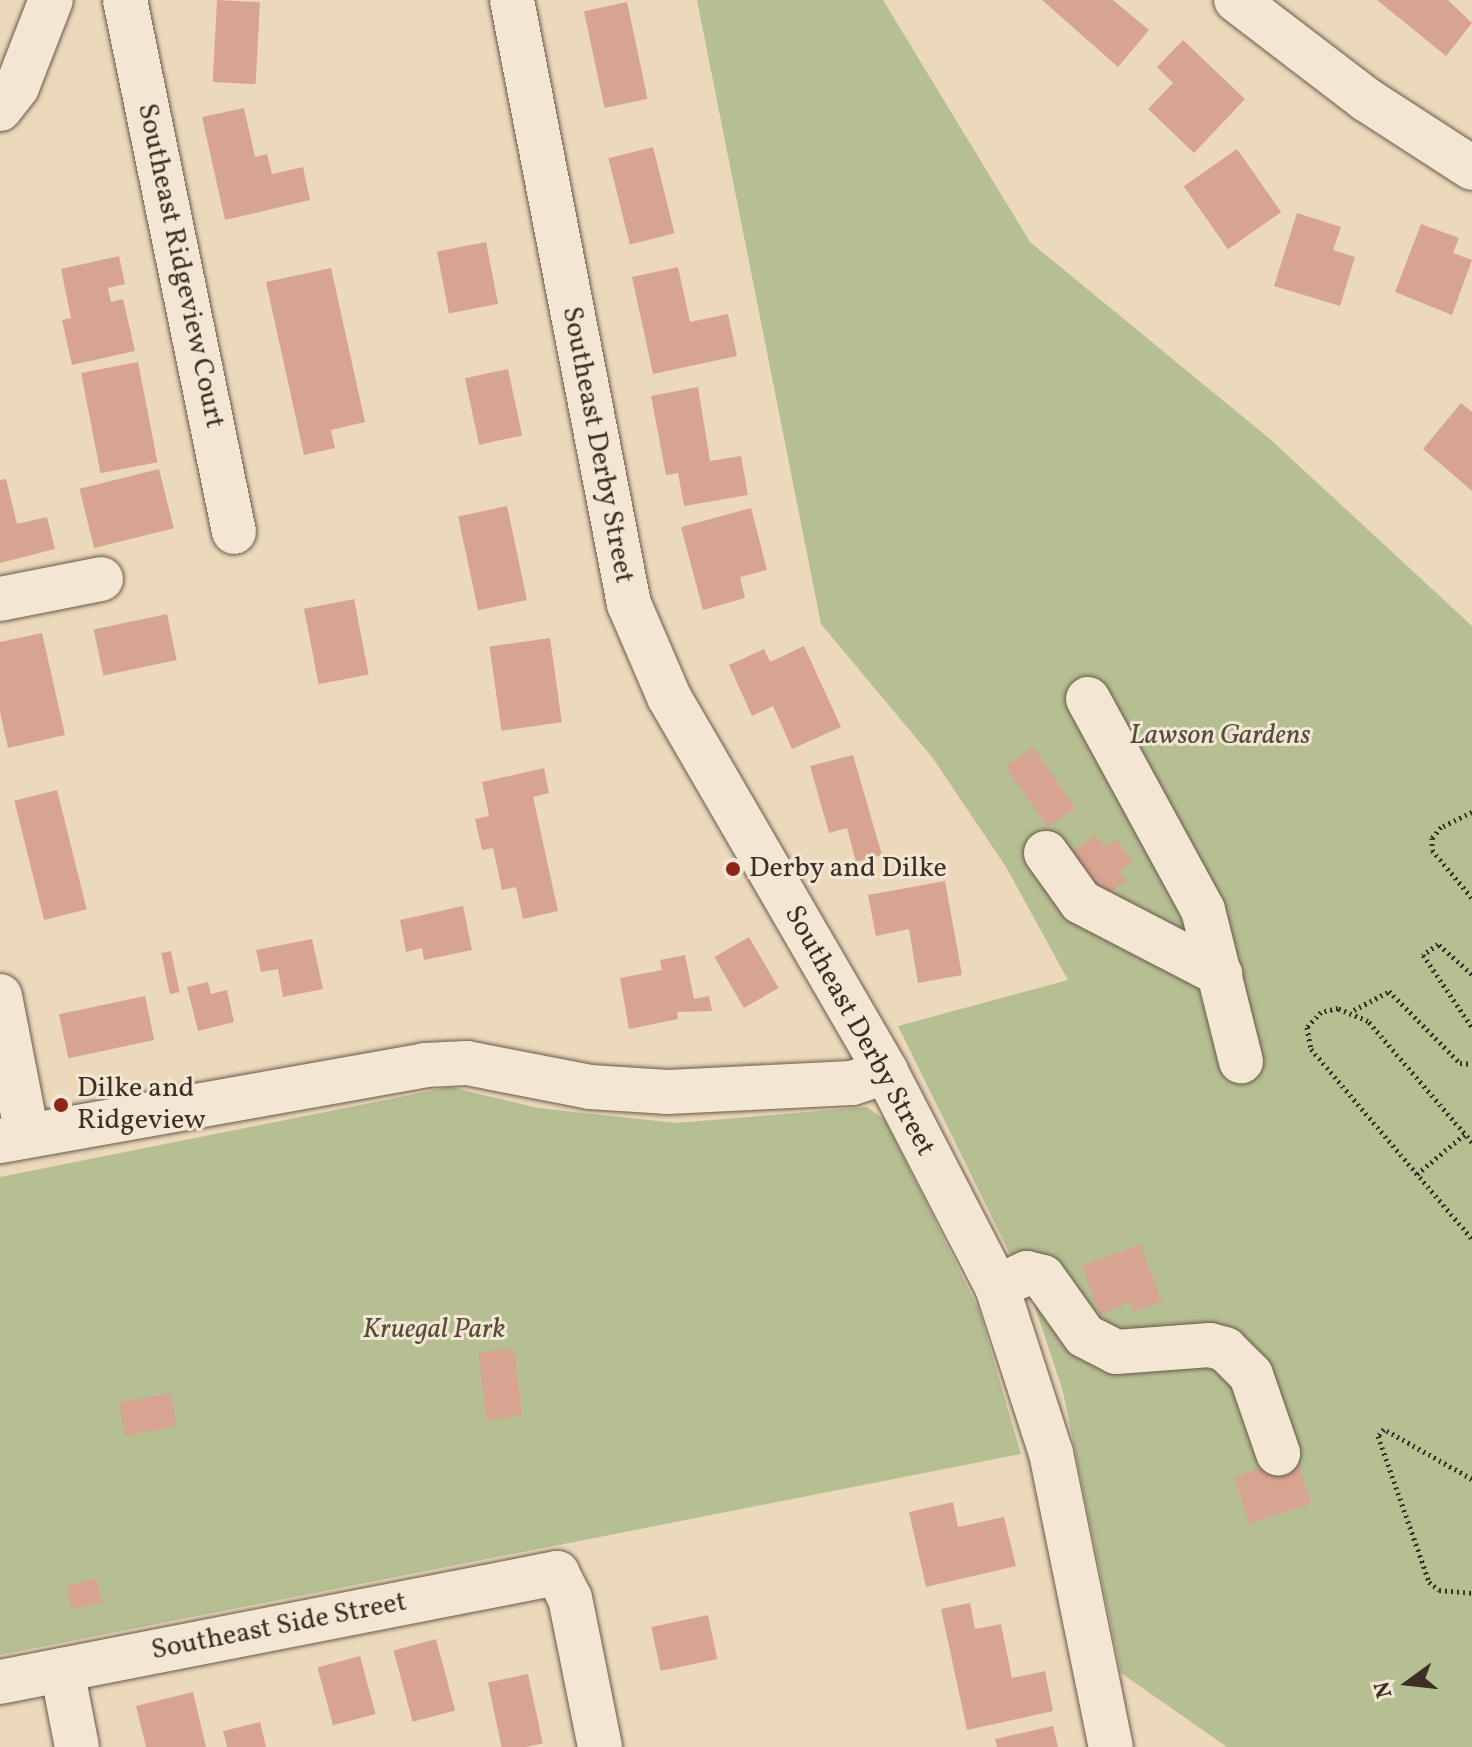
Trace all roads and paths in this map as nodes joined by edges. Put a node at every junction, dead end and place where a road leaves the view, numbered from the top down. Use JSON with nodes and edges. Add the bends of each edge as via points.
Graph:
{"nodes":[{"id":1,"x":51,"y":0,"type":"edge"},
{"id":2,"x":125,"y":0,"type":"edge"},
{"id":3,"x":512,"y":0,"type":"edge"},
{"id":4,"x":1251,"y":5,"type":"edge"},
{"id":5,"x":0,"y":109,"type":"edge"},
{"id":6,"x":1472,"y":168,"type":"edge"},
{"id":7,"x":234,"y":532,"type":"dead end"},
{"id":8,"x":101,"y":579,"type":"dead end"},
{"id":9,"x":0,"y":599,"type":"edge"},
{"id":10,"x":1088,"y":699,"type":"dead end"},
{"id":11,"x":1472,"y":812,"type":"edge"},
{"id":12,"x":1046,"y":853,"type":"dead end"},
{"id":13,"x":1472,"y":898,"type":"edge"},
{"id":14,"x":1220,"y":974,"type":"junction"},
{"id":15,"x":1472,"y":974,"type":"edge"},
{"id":16,"x":0,"y":996,"type":"edge"},
{"id":17,"x":1353,"y":1011,"type":"junction"},
{"id":18,"x":1472,"y":1027,"type":"edge"},
{"id":19,"x":1241,"y":1061,"type":"dead end"},
{"id":20,"x":1472,"y":1064,"type":"edge"},
{"id":21,"x":886,"y":1072,"type":"junction"},
{"id":22,"x":1465,"y":1134,"type":"junction"},
{"id":23,"x":14,"y":1138,"type":"edge"},
{"id":24,"x":1472,"y":1142,"type":"edge"},
{"id":25,"x":1417,"y":1174,"type":"junction"},
{"id":26,"x":1472,"y":1239,"type":"edge"},
{"id":27,"x":997,"y":1287,"type":"junction"},
{"id":28,"x":1278,"y":1453,"type":"dead end"},
{"id":29,"x":1472,"y":1479,"type":"edge"},
{"id":30,"x":1472,"y":1593,"type":"edge"},
{"id":31,"x":62,"y":1670,"type":"junction"},
{"id":32,"x":0,"y":1682,"type":"edge"},
{"id":33,"x":77,"y":1747,"type":"edge"},
{"id":34,"x":600,"y":1747,"type":"edge"},
{"id":35,"x":1111,"y":1747,"type":"edge"}],
"edges":[{"from":1,"to":5,"type":"street","via":[[22,76]]},
{"from":2,"to":7,"type":"street","name":"Southeast Ridgeview Court"},
{"from":3,"to":21,"type":"street","name":"Southeast Derby Street","via":[[629,604],[669,697]]},
{"from":4,"to":6,"type":"street","via":[[1367,100]]},
{"from":8,"to":9,"type":"street"},
{"from":10,"to":14,"type":"street","via":[[1178,857],[1203,910]]},
{"from":11,"to":13,"type":"path","via":[[1441,827],[1432,838],[1432,850]]},
{"from":12,"to":14,"type":"street","via":[[1081,902]]},
{"from":14,"to":19,"type":"street"},
{"from":15,"to":18,"type":"path","via":[[1438,944],[1423,955]]},
{"from":16,"to":23,"type":"street"},
{"from":17,"to":20,"type":"path","via":[[1389,991],[1460,1063]]},
{"from":17,"to":22,"type":"path","via":[[1368,1021]]},
{"from":17,"to":25,"type":"path","via":[[1321,1012],[1307,1027],[1305,1039]]},
{"from":21,"to":23,"type":"street","via":[[852,1083],[668,1092],[590,1087],[467,1063],[425,1065]]},
{"from":21,"to":27,"type":"street","name":"Southeast Derby Street"},
{"from":22,"to":24,"type":"path"},
{"from":22,"to":25,"type":"path"},
{"from":25,"to":26,"type":"path"},
{"from":27,"to":28,"type":"street","via":[[1027,1273],[1043,1277],[1085,1336],[1116,1352],[1210,1345],[1225,1349],[1251,1375]]},
{"from":27,"to":35,"type":"street","name":"Southeast Derby Street","via":[[1051,1453]]},
{"from":29,"to":30,"type":"path","via":[[1384,1429],[1378,1436],[1429,1582],[1439,1590]]},
{"from":31,"to":32,"type":"street","name":"Southeast Side Street"},
{"from":31,"to":33,"type":"street"},
{"from":31,"to":34,"type":"street","name":"Southeast Side Street","via":[[557,1573],[570,1598]]}]}
